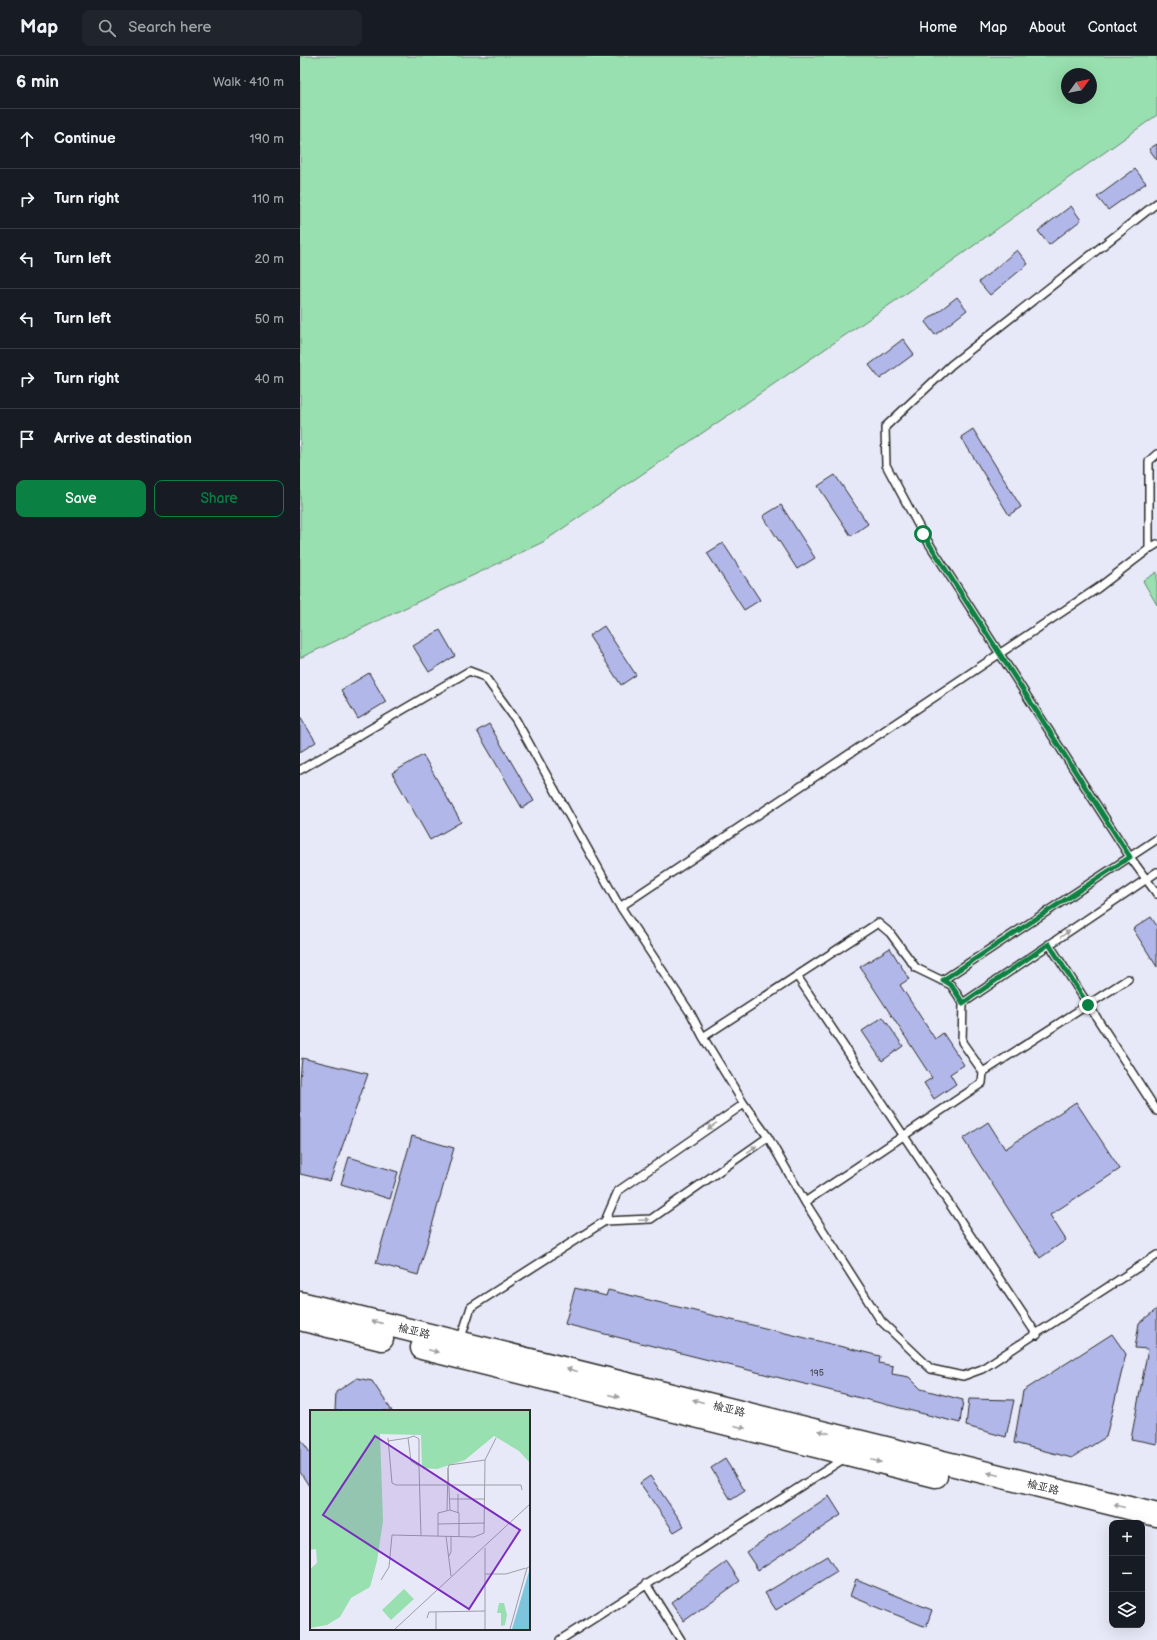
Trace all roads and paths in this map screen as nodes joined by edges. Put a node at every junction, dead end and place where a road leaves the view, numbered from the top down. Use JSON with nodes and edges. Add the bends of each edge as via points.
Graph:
{"nodes":[{"id":1,"x":1157,"y":203,"type":"edge"},
{"id":2,"x":1157,"y":454,"type":"edge"},
{"id":3,"x":1157,"y":544,"type":"edge"},
{"id":4,"x":1149,"y":549,"type":"junction"},
{"id":5,"x":1001,"y":653,"type":"junction"},
{"id":6,"x":300,"y":770,"type":"edge"},
{"id":7,"x":1157,"y":839,"type":"edge"},
{"id":8,"x":1130,"y":857,"type":"junction"},
{"id":9,"x":1157,"y":872,"type":"edge"},
{"id":10,"x":1147,"y":879,"type":"junction"},
{"id":11,"x":1157,"y":894,"type":"edge"},
{"id":12,"x":620,"y":906,"type":"junction"},
{"id":13,"x":1049,"y":944,"type":"junction"},
{"id":14,"x":797,"y":976,"type":"junction"},
{"id":15,"x":1128,"y":979,"type":"dead end"},
{"id":16,"x":943,"y":980,"type":"junction"},
{"id":17,"x":963,"y":1003,"type":"junction"},
{"id":18,"x":1088,"y":1005,"type":"junction"},
{"id":19,"x":703,"y":1037,"type":"junction"},
{"id":20,"x":983,"y":1072,"type":"junction"},
{"id":21,"x":744,"y":1104,"type":"junction"},
{"id":22,"x":1157,"y":1111,"type":"edge"},
{"id":23,"x":904,"y":1136,"type":"junction"},
{"id":24,"x":768,"y":1137,"type":"junction"},
{"id":25,"x":805,"y":1202,"type":"junction"},
{"id":26,"x":605,"y":1221,"type":"junction"},
{"id":27,"x":1157,"y":1255,"type":"edge"},
{"id":28,"x":300,"y":1302,"type":"edge"},
{"id":29,"x":300,"y":1318,"type":"edge"},
{"id":30,"x":1036,"y":1335,"type":"junction"},
{"id":31,"x":460,"y":1342,"type":"junction"},
{"id":32,"x":850,"y":1455,"type":"junction"},
{"id":33,"x":1157,"y":1515,"type":"edge"},
{"id":34,"x":1114,"y":1520,"type":"edge"},
{"id":35,"x":1145,"y":1528,"type":"edge"},
{"id":36,"x":1157,"y":1531,"type":"edge"},
{"id":37,"x":646,"y":1584,"type":"junction"},
{"id":38,"x":560,"y":1640,"type":"edge"},
{"id":39,"x":681,"y":1640,"type":"edge"}],
"edges":[{"from":1,"to":5,"type":"lane","via":[[951,365],[885,427],[886,466],[923,534]]},
{"from":2,"to":4,"type":"lane","via":[[1149,461]]},
{"from":3,"to":4,"type":"lane"},
{"from":4,"to":5,"type":"lane","via":[[1098,588]]},
{"from":5,"to":8,"type":"lane"},
{"from":5,"to":12,"type":"lane"},
{"from":6,"to":12,"type":"lane","via":[[469,670],[486,677],[516,720]]},
{"from":7,"to":8,"type":"lane"},
{"from":8,"to":10,"type":"lane"},
{"from":8,"to":16,"type":"lane"},
{"from":9,"to":10,"type":"lane"},
{"from":10,"to":11,"type":"lane"},
{"from":13,"to":10,"type":"lane","one_way":true},
{"from":12,"to":19,"type":"lane","via":[[691,1014]]},
{"from":13,"to":17,"type":"lane"},
{"from":13,"to":18,"type":"lane"},
{"from":14,"to":16,"type":"lane","via":[[878,923],[890,933],[916,968]]},
{"from":14,"to":19,"type":"lane"},
{"from":14,"to":23,"type":"lane"},
{"from":15,"to":18,"type":"lane"},
{"from":16,"to":17,"type":"lane","via":[[951,985]]},
{"from":17,"to":20,"type":"lane","via":[[962,1042]]},
{"from":18,"to":20,"type":"lane"},
{"from":18,"to":22,"type":"lane"},
{"from":19,"to":21,"type":"lane"},
{"from":20,"to":23,"type":"lane","via":[[982,1083]]},
{"from":21,"to":24,"type":"lane"},
{"from":21,"to":26,"type":"lane","one_way":true,"via":[[618,1191]]},
{"from":23,"to":25,"type":"lane"},
{"from":23,"to":30,"type":"lane"},
{"from":24,"to":25,"type":"lane"},
{"from":26,"to":24,"type":"lane","one_way":true,"via":[[651,1219]]},
{"from":25,"to":30,"type":"lane","via":[[881,1322],[931,1369],[963,1376],[982,1370]]},
{"from":26,"to":31,"type":"lane","via":[[471,1307]]},
{"from":27,"to":30,"type":"lane"},
{"from":31,"to":28,"type":"highway","name":"榆亚路","one_way":true},
{"from":29,"to":32,"type":"highway","name":"榆亚路","one_way":true},
{"from":33,"to":31,"type":"highway","name":"榆亚路","one_way":true},
{"from":32,"to":34,"type":"highway","name":"榆亚路","one_way":true},
{"from":32,"to":37,"type":"lane"},
{"from":35,"to":36,"type":"highway"},
{"from":37,"to":38,"type":"lane"},
{"from":37,"to":39,"type":"lane"}]}
